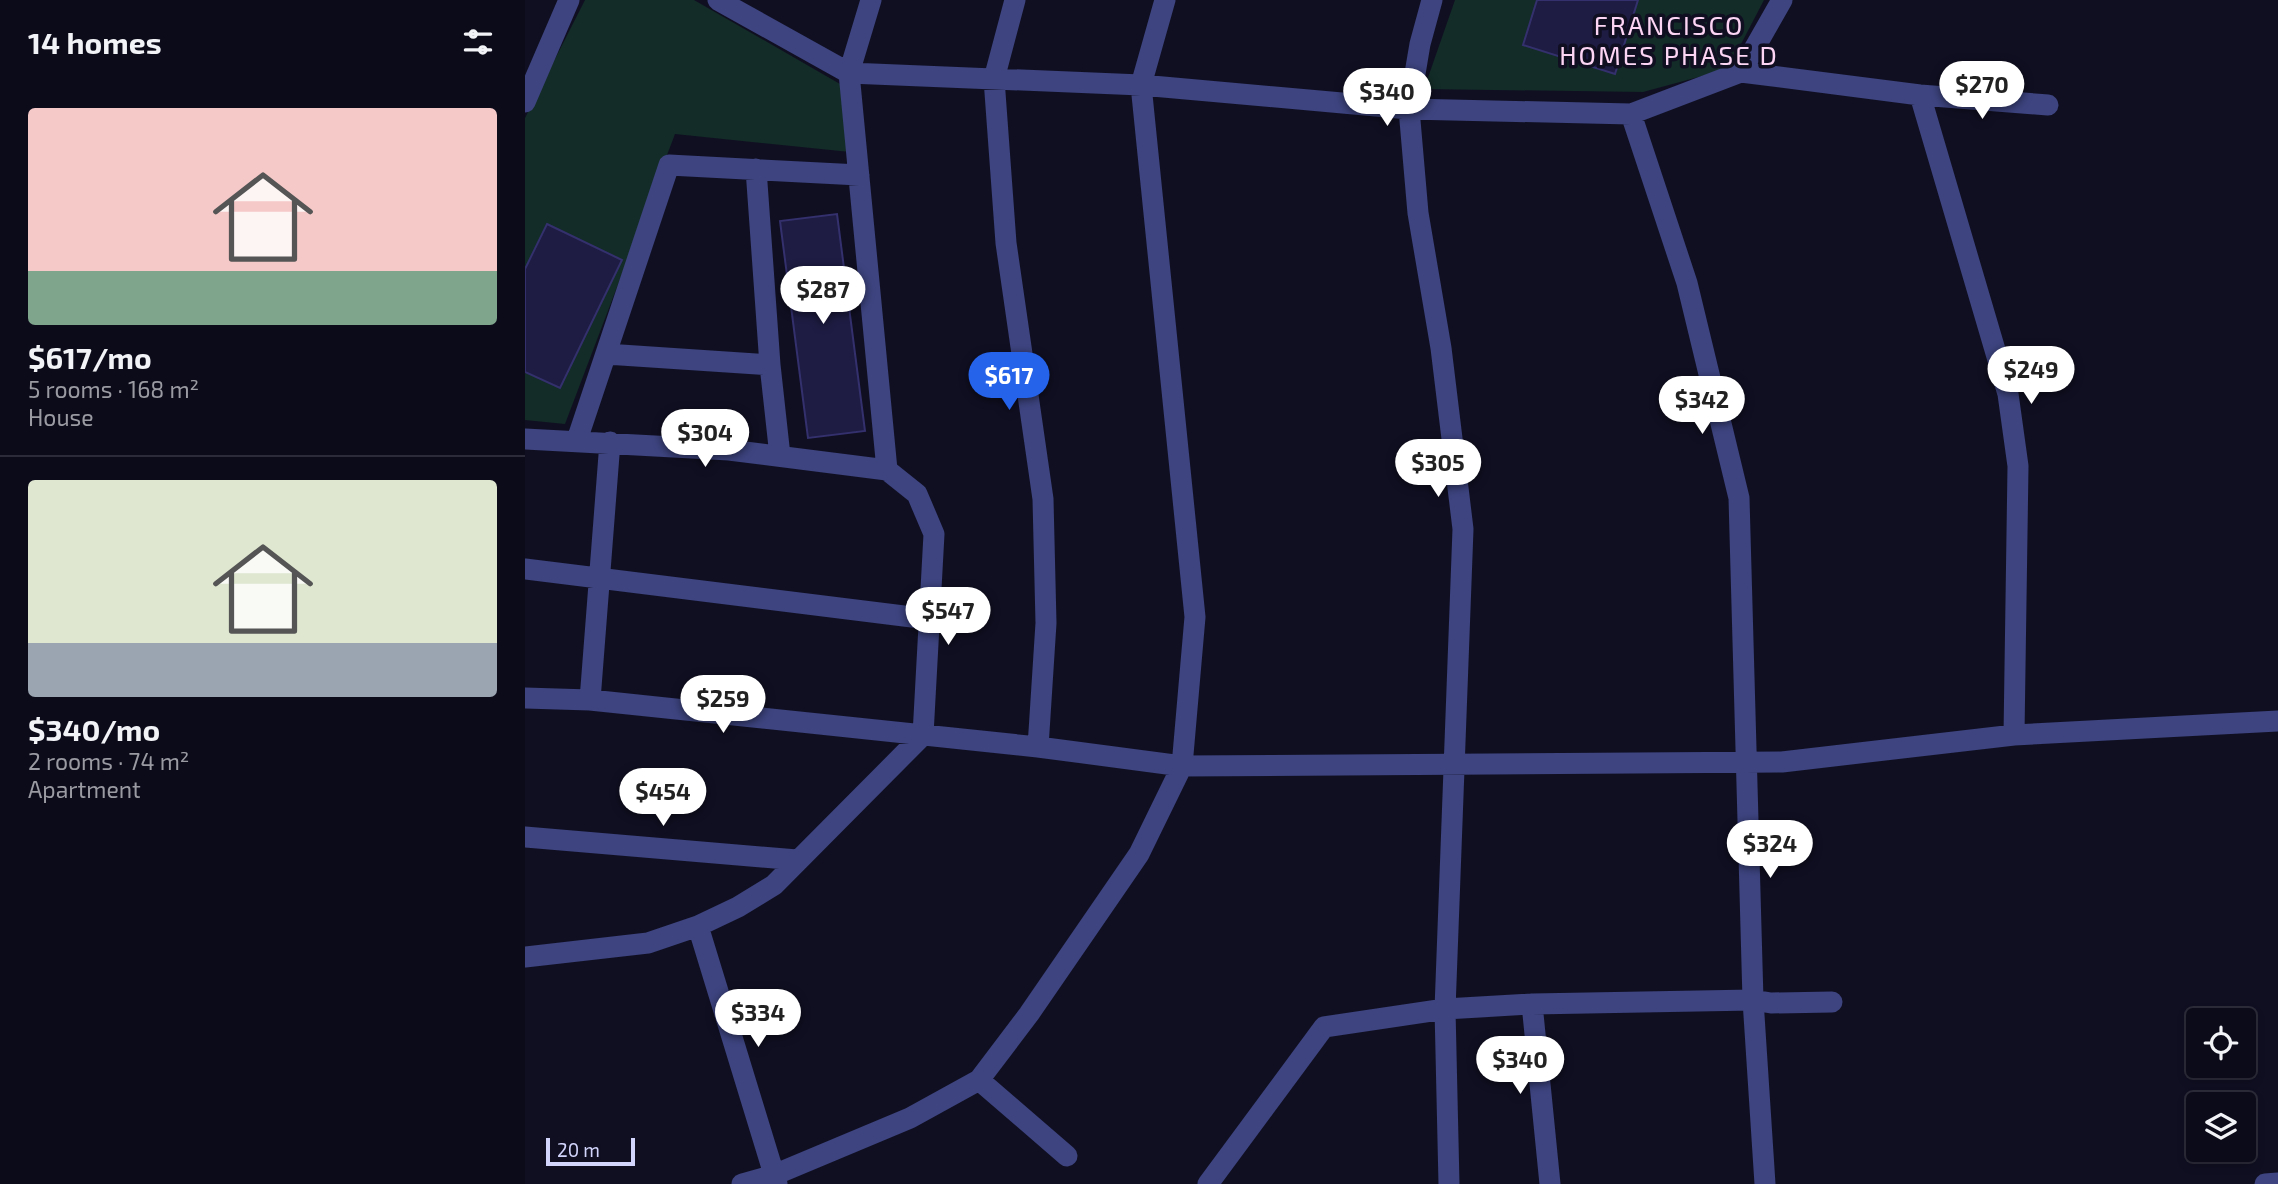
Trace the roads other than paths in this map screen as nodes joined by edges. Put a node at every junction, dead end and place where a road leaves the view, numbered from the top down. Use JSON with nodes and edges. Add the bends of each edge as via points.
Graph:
{"nodes":[{"id":1,"x":569,"y":0,"type":"edge"},
{"id":2,"x":718,"y":0,"type":"edge"},
{"id":3,"x":871,"y":0,"type":"edge"},
{"id":4,"x":1015,"y":0,"type":"edge"},
{"id":5,"x":1165,"y":0,"type":"edge"},
{"id":6,"x":1432,"y":0,"type":"edge"},
{"id":7,"x":1782,"y":0,"type":"edge"},
{"id":8,"x":1741,"y":72,"type":"junction"},
{"id":9,"x":849,"y":73,"type":"junction"},
{"id":10,"x":995,"y":79,"type":"junction"},
{"id":11,"x":1141,"y":85,"type":"junction"},
{"id":12,"x":1920,"y":95,"type":"junction"},
{"id":13,"x":525,"y":102,"type":"edge"},
{"id":14,"x":2048,"y":105,"type":"dead end"},
{"id":15,"x":1409,"y":109,"type":"junction"},
{"id":16,"x":1631,"y":114,"type":"junction"},
{"id":17,"x":756,"y":169,"type":"junction"},
{"id":18,"x":859,"y":175,"type":"junction"},
{"id":19,"x":606,"y":354,"type":"junction"},
{"id":20,"x":770,"y":365,"type":"junction"},
{"id":21,"x":525,"y":439,"type":"edge"},
{"id":22,"x":577,"y":440,"type":"junction"},
{"id":23,"x":610,"y":442,"type":"junction"},
{"id":24,"x":780,"y":456,"type":"junction"},
{"id":25,"x":887,"y":470,"type":"junction"},
{"id":26,"x":525,"y":569,"type":"edge"},
{"id":27,"x":600,"y":578,"type":"junction"},
{"id":28,"x":928,"y":619,"type":"junction"},
{"id":29,"x":525,"y":698,"type":"edge"},
{"id":30,"x":590,"y":699,"type":"junction"},
{"id":31,"x":2278,"y":721,"type":"edge"},
{"id":32,"x":923,"y":735,"type":"junction"},
{"id":33,"x":2014,"y":735,"type":"junction"},
{"id":34,"x":1038,"y":747,"type":"junction"},
{"id":35,"x":1745,"y":762,"type":"junction"},
{"id":36,"x":1182,"y":766,"type":"junction"},
{"id":37,"x":1455,"y":766,"type":"junction"},
{"id":38,"x":525,"y":837,"type":"edge"},
{"id":39,"x":797,"y":860,"type":"junction"},
{"id":40,"x":698,"y":926,"type":"junction"},
{"id":41,"x":525,"y":957,"type":"edge"},
{"id":42,"x":1753,"y":1000,"type":"junction"},
{"id":43,"x":1832,"y":1002,"type":"dead end"},
{"id":44,"x":1532,"y":1004,"type":"junction"},
{"id":45,"x":1445,"y":1009,"type":"junction"},
{"id":46,"x":979,"y":1080,"type":"junction"},
{"id":47,"x":1067,"y":1156,"type":"dead end"},
{"id":48,"x":776,"y":1179,"type":"edge"},
{"id":49,"x":2278,"y":1183,"type":"edge"},
{"id":50,"x":742,"y":1184,"type":"edge"},
{"id":51,"x":1208,"y":1184,"type":"edge"},
{"id":52,"x":1450,"y":1184,"type":"edge"},
{"id":53,"x":1550,"y":1184,"type":"edge"},
{"id":54,"x":1765,"y":1184,"type":"edge"},
{"id":55,"x":2265,"y":1184,"type":"edge"}],
"edges":[{"from":1,"to":13,"type":"street"},
{"from":2,"to":9,"type":"street"},
{"from":3,"to":9,"type":"street"},
{"from":4,"to":10,"type":"street"},
{"from":5,"to":11,"type":"street"},
{"from":6,"to":15,"type":"street"},
{"from":7,"to":8,"type":"street"},
{"from":8,"to":12,"type":"street"},
{"from":8,"to":16,"type":"street"},
{"from":9,"to":10,"type":"street"},
{"from":9,"to":18,"type":"street"},
{"from":10,"to":11,"type":"street"},
{"from":10,"to":34,"type":"street","via":[[1006,243],[1043,499],[1047,623]]},
{"from":11,"to":15,"type":"street"},
{"from":11,"to":36,"type":"street","via":[[1195,617]]},
{"from":12,"to":14,"type":"street"},
{"from":12,"to":33,"type":"street","via":[[2008,394],[2018,466]]},
{"from":15,"to":16,"type":"street"},
{"from":15,"to":37,"type":"street","via":[[1418,213],[1441,348],[1463,529]]},
{"from":16,"to":35,"type":"street","via":[[1687,284],[1739,498]]},
{"from":17,"to":18,"type":"street"},
{"from":17,"to":19,"type":"street","via":[[669,165]]},
{"from":17,"to":20,"type":"street"},
{"from":18,"to":25,"type":"street"},
{"from":19,"to":20,"type":"street"},
{"from":19,"to":22,"type":"street"},
{"from":20,"to":24,"type":"street"},
{"from":21,"to":22,"type":"street"},
{"from":22,"to":23,"type":"street"},
{"from":23,"to":24,"type":"street"},
{"from":23,"to":27,"type":"street"},
{"from":24,"to":25,"type":"street"},
{"from":25,"to":28,"type":"street","via":[[917,494],[934,534]]},
{"from":26,"to":27,"type":"street"},
{"from":27,"to":28,"type":"street"},
{"from":27,"to":30,"type":"street"},
{"from":28,"to":32,"type":"street"},
{"from":29,"to":30,"type":"street"},
{"from":30,"to":32,"type":"street"},
{"from":31,"to":33,"type":"street"},
{"from":32,"to":34,"type":"street"},
{"from":32,"to":39,"type":"street"},
{"from":33,"to":35,"type":"street","via":[[1782,762]]},
{"from":34,"to":36,"type":"street"},
{"from":35,"to":37,"type":"street"},
{"from":35,"to":42,"type":"street"},
{"from":36,"to":37,"type":"street"},
{"from":36,"to":46,"type":"street","via":[[1139,854]]},
{"from":37,"to":45,"type":"street"},
{"from":38,"to":39,"type":"street"},
{"from":39,"to":40,"type":"street","via":[[774,885]]},
{"from":40,"to":41,"type":"street","via":[[648,943]]},
{"from":40,"to":48,"type":"street"},
{"from":42,"to":43,"type":"street"},
{"from":42,"to":44,"type":"street"},
{"from":42,"to":54,"type":"street"},
{"from":44,"to":45,"type":"street"},
{"from":44,"to":53,"type":"street"},
{"from":45,"to":51,"type":"street","via":[[1324,1027]]},
{"from":45,"to":52,"type":"street"},
{"from":46,"to":47,"type":"street"},
{"from":46,"to":48,"type":"street","via":[[910,1118]]},
{"from":48,"to":50,"type":"street"},
{"from":49,"to":55,"type":"street"}]}
